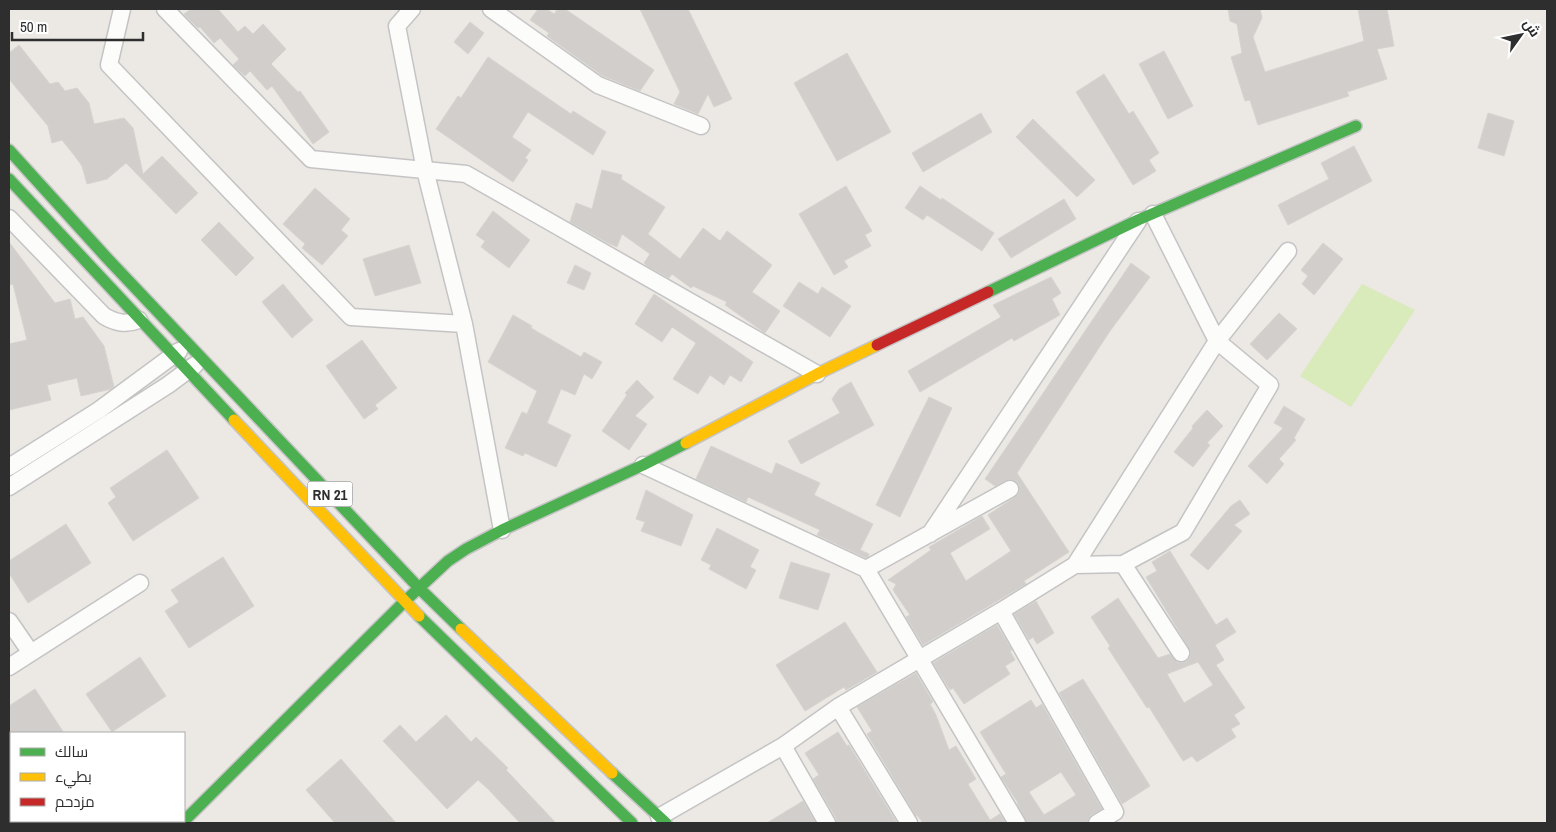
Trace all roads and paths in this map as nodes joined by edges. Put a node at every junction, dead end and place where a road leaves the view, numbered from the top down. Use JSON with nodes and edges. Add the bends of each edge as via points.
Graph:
{"nodes":[{"id":1,"x":122,"y":9,"type":"edge"},
{"id":2,"x":165,"y":9,"type":"edge"},
{"id":3,"x":412,"y":9,"type":"edge"},
{"id":4,"x":491,"y":9,"type":"edge"},
{"id":5,"x":701,"y":126,"type":"dead end"},
{"id":6,"x":1356,"y":126,"type":"dead end"},
{"id":7,"x":9,"y":150,"type":"edge"},
{"id":8,"x":426,"y":170,"type":"junction"},
{"id":9,"x":9,"y":179,"type":"edge"},
{"id":10,"x":1146,"y":217,"type":"junction"},
{"id":11,"x":10,"y":222,"type":"edge"},
{"id":12,"x":1288,"y":251,"type":"dead end"},
{"id":13,"x":139,"y":320,"type":"junction"},
{"id":14,"x":464,"y":324,"type":"junction"},
{"id":15,"x":1217,"y":341,"type":"junction"},
{"id":16,"x":195,"y":351,"type":"junction"},
{"id":17,"x":173,"y":356,"type":"junction"},
{"id":18,"x":188,"y":372,"type":"junction"},
{"id":19,"x":817,"y":374,"type":"junction"},
{"id":20,"x":643,"y":465,"type":"junction"},
{"id":21,"x":9,"y":466,"type":"edge"},
{"id":22,"x":9,"y":487,"type":"edge"},
{"id":23,"x":1010,"y":490,"type":"dead end"},
{"id":24,"x":502,"y":530,"type":"junction"},
{"id":25,"x":930,"y":534,"type":"junction"},
{"id":26,"x":1123,"y":564,"type":"junction"},
{"id":27,"x":1075,"y":565,"type":"junction"},
{"id":28,"x":866,"y":569,"type":"junction"},
{"id":29,"x":140,"y":583,"type":"dead end"},
{"id":30,"x":419,"y":588,"type":"junction"},
{"id":31,"x":404,"y":602,"type":"junction"},
{"id":32,"x":1001,"y":611,"type":"junction"},
{"id":33,"x":9,"y":620,"type":"edge"},
{"id":34,"x":31,"y":653,"type":"junction"},
{"id":35,"x":1180,"y":653,"type":"dead end"},
{"id":36,"x":919,"y":659,"type":"junction"},
{"id":37,"x":9,"y":667,"type":"edge"},
{"id":38,"x":838,"y":707,"type":"junction"},
{"id":39,"x":783,"y":746,"type":"junction"},
{"id":40,"x":185,"y":820,"type":"edge"},
{"id":41,"x":663,"y":820,"type":"edge"},
{"id":42,"x":632,"y":823,"type":"edge"},
{"id":43,"x":827,"y":823,"type":"edge"},
{"id":44,"x":909,"y":823,"type":"edge"},
{"id":45,"x":1017,"y":823,"type":"edge"},
{"id":46,"x":1097,"y":823,"type":"edge"}],
"edges":[{"from":1,"to":14,"type":"street","via":[[109,65],[351,317]]},
{"from":2,"to":8,"type":"street","via":[[310,160]]},
{"from":3,"to":8,"type":"street","via":[[397,26]]},
{"from":4,"to":5,"type":"street","via":[[598,85]]},
{"from":6,"to":10,"type":"main road"},
{"from":7,"to":16,"type":"main road","number":"RN 21"},
{"from":8,"to":14,"type":"street"},
{"from":8,"to":19,"type":"street","via":[[466,174]]},
{"from":9,"to":13,"type":"main road","number":"RN 21"},
{"from":10,"to":15,"type":"street"},
{"from":10,"to":19,"type":"main road"},
{"from":10,"to":25,"type":"street"},
{"from":11,"to":13,"type":"street","via":[[104,316],[117,322]]},
{"from":12,"to":15,"type":"street"},
{"from":13,"to":17,"type":"main road","number":"RN 21"},
{"from":14,"to":24,"type":"street"},
{"from":15,"to":26,"type":"street","via":[[1270,385],[1183,532]]},
{"from":15,"to":27,"type":"street"},
{"from":16,"to":17,"type":"street"},
{"from":16,"to":18,"type":"street","via":[[196,364]]},
{"from":16,"to":30,"type":"main road","number":"RN 21"},
{"from":17,"to":18,"type":"main road","number":"RN 21"},
{"from":17,"to":21,"type":"street","via":[[99,410]]},
{"from":18,"to":22,"type":"street"},
{"from":18,"to":31,"type":"main road","number":"RN 21"},
{"from":19,"to":20,"type":"main road"},
{"from":20,"to":24,"type":"main road"},
{"from":20,"to":28,"type":"street"},
{"from":23,"to":25,"type":"street"},
{"from":24,"to":30,"type":"main road","via":[[448,561]]},
{"from":25,"to":28,"type":"street"},
{"from":26,"to":27,"type":"street"},
{"from":26,"to":35,"type":"street"},
{"from":27,"to":32,"type":"street"},
{"from":28,"to":36,"type":"street"},
{"from":29,"to":34,"type":"street"},
{"from":30,"to":31,"type":"main road"},
{"from":30,"to":41,"type":"main road","number":"RN 21"},
{"from":31,"to":40,"type":"main road"},
{"from":31,"to":42,"type":"main road","number":"RN 21"},
{"from":32,"to":36,"type":"street"},
{"from":32,"to":46,"type":"street","via":[[1115,812]]},
{"from":33,"to":34,"type":"street"},
{"from":34,"to":37,"type":"street"},
{"from":36,"to":38,"type":"street"},
{"from":36,"to":45,"type":"street"},
{"from":38,"to":39,"type":"street"},
{"from":38,"to":44,"type":"street"},
{"from":39,"to":41,"type":"street"},
{"from":39,"to":43,"type":"street"}]}
